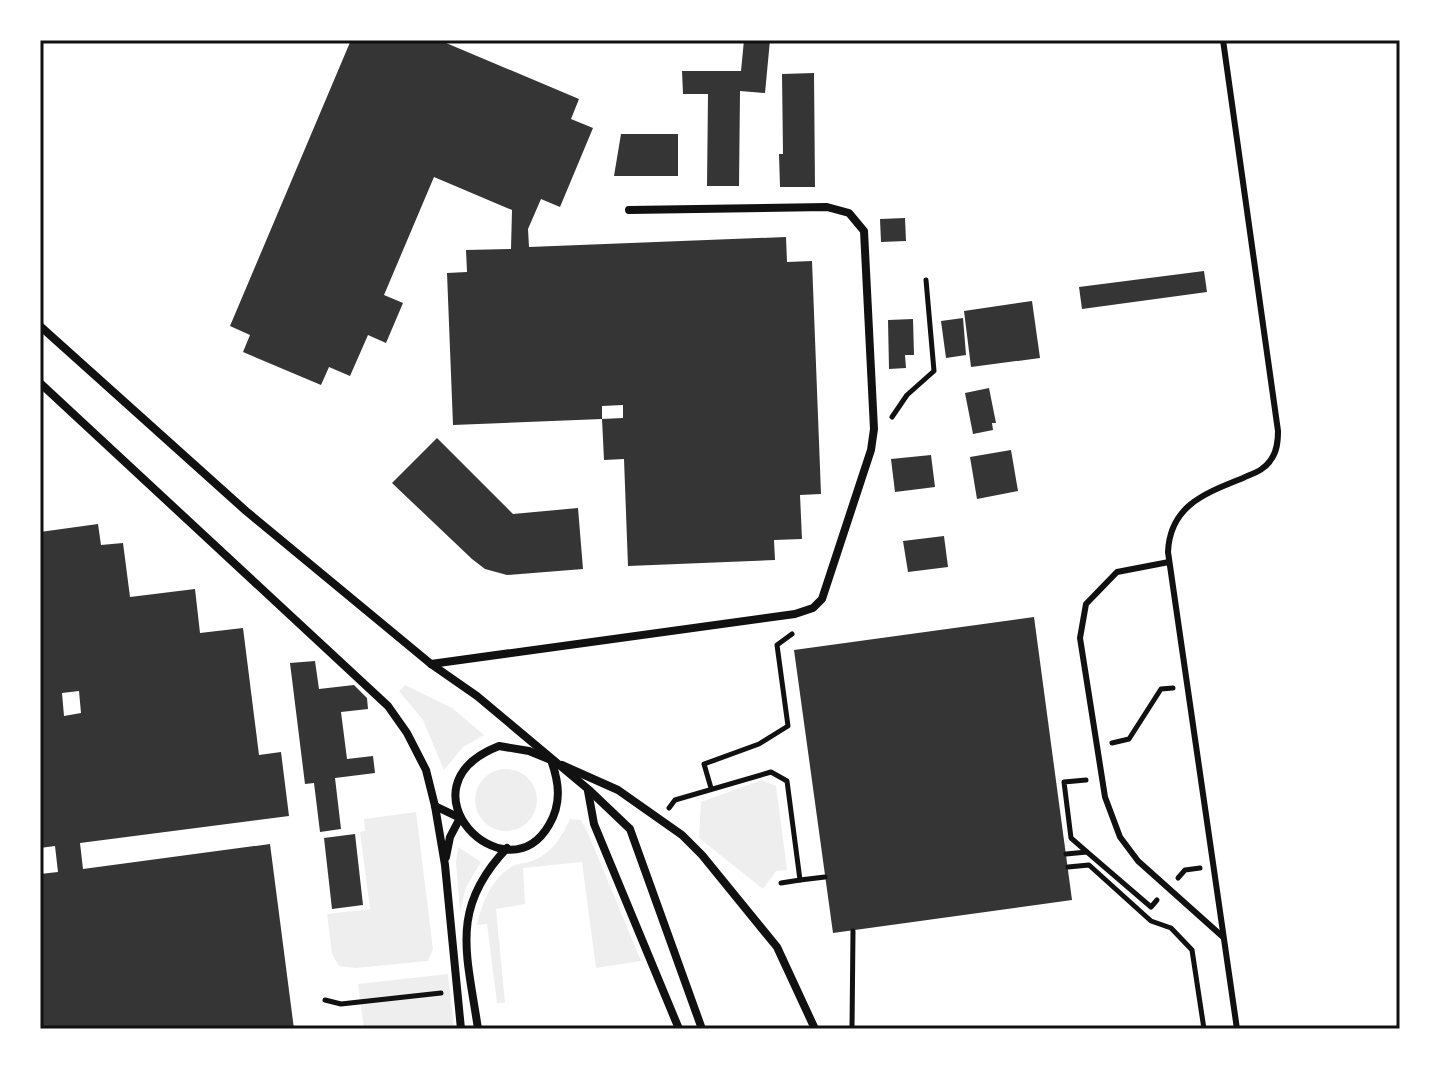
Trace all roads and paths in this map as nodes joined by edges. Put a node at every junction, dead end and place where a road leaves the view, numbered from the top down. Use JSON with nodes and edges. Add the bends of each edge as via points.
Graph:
{"nodes":[{"id":1,"x":1223,"y":40,"type":"edge"},
{"id":2,"x":629,"y":210,"type":"dead end"},
{"id":3,"x":926,"y":280,"type":"dead end"},
{"id":4,"x":40,"y":326,"type":"edge"},
{"id":5,"x":40,"y":383,"type":"edge"},
{"id":6,"x":891,"y":427,"type":"dead end"},
{"id":7,"x":1169,"y":562,"type":"junction"},
{"id":8,"x":797,"y":629,"type":"dead end"},
{"id":9,"x":431,"y":664,"type":"junction"},
{"id":10,"x":551,"y":760,"type":"junction"},
{"id":11,"x":711,"y":788,"type":"junction"},
{"id":12,"x":588,"y":789,"type":"junction"},
{"id":13,"x":435,"y":806,"type":"junction"},
{"id":14,"x":460,"y":818,"type":"junction"},
{"id":15,"x":660,"y":820,"type":"junction"},
{"id":16,"x":507,"y":848,"type":"junction"},
{"id":17,"x":445,"y":865,"type":"junction"},
{"id":18,"x":1068,"y":867,"type":"dead end"},
{"id":19,"x":825,"y":877,"type":"dead end"},
{"id":20,"x":800,"y":880,"type":"junction"},
{"id":21,"x":781,"y":883,"type":"dead end"},
{"id":22,"x":853,"y":931,"type":"dead end"},
{"id":23,"x":1223,"y":937,"type":"junction"},
{"id":24,"x":457,"y":994,"type":"junction"},
{"id":25,"x":325,"y":1000,"type":"dead end"},
{"id":26,"x":461,"y":1029,"type":"edge"},
{"id":27,"x":478,"y":1029,"type":"edge"},
{"id":28,"x":679,"y":1029,"type":"edge"},
{"id":29,"x":702,"y":1029,"type":"edge"},
{"id":30,"x":815,"y":1029,"type":"edge"},
{"id":31,"x":852,"y":1029,"type":"edge"},
{"id":32,"x":1204,"y":1029,"type":"edge"},
{"id":33,"x":1237,"y":1029,"type":"edge"}],
"edges":[{"from":1,"to":7,"type":"lane","via":[[1278,446],[1262,470],[1206,493],[1180,514],[1168,533]]},
{"from":2,"to":9,"type":"street","via":[[827,207],[849,213],[864,231],[874,429],[822,599],[795,614]]},
{"from":3,"to":6,"type":"path","via":[[934,371],[892,414]]},
{"from":4,"to":9,"type":"street","via":[[246,511]]},
{"from":5,"to":13,"type":"street","via":[[388,706],[426,770]]},
{"from":7,"to":23,"type":"lane"},
{"from":7,"to":23,"type":"lane","via":[[1117,572],[1086,604],[1080,638],[1105,797],[1120,837],[1138,861]]},
{"from":8,"to":11,"type":"path","via":[[777,645],[788,726],[759,744],[704,764]]},
{"from":9,"to":10,"type":"street"},
{"from":10,"to":12,"type":"street"},
{"from":10,"to":14,"type":"street","via":[[499,746],[480,754],[459,780]]},
{"from":10,"to":15,"type":"street","via":[[618,790]]},
{"from":10,"to":16,"type":"street","via":[[558,779],[555,814],[535,840]]},
{"from":11,"to":15,"type":"path","via":[[675,800]]},
{"from":11,"to":20,"type":"path","via":[[771,772],[787,781]]},
{"from":12,"to":28,"type":"street","via":[[594,824]]},
{"from":12,"to":29,"type":"street","via":[[630,829]]},
{"from":13,"to":14,"type":"street"},
{"from":13,"to":17,"type":"street"},
{"from":14,"to":16,"type":"street","via":[[479,840]]},
{"from":14,"to":17,"type":"street"},
{"from":15,"to":30,"type":"street","via":[[702,855],[777,947]]},
{"from":16,"to":27,"type":"street","via":[[475,892],[466,919]]},
{"from":17,"to":24,"type":"street"},
{"from":18,"to":32,"type":"path","via":[[1089,865],[1192,950]]},
{"from":19,"to":20,"type":"path"},
{"from":20,"to":21,"type":"path"},
{"from":22,"to":31,"type":"path"},
{"from":23,"to":33,"type":"lane"},
{"from":24,"to":25,"type":"path","via":[[341,1004]]},
{"from":24,"to":26,"type":"street"}]}
